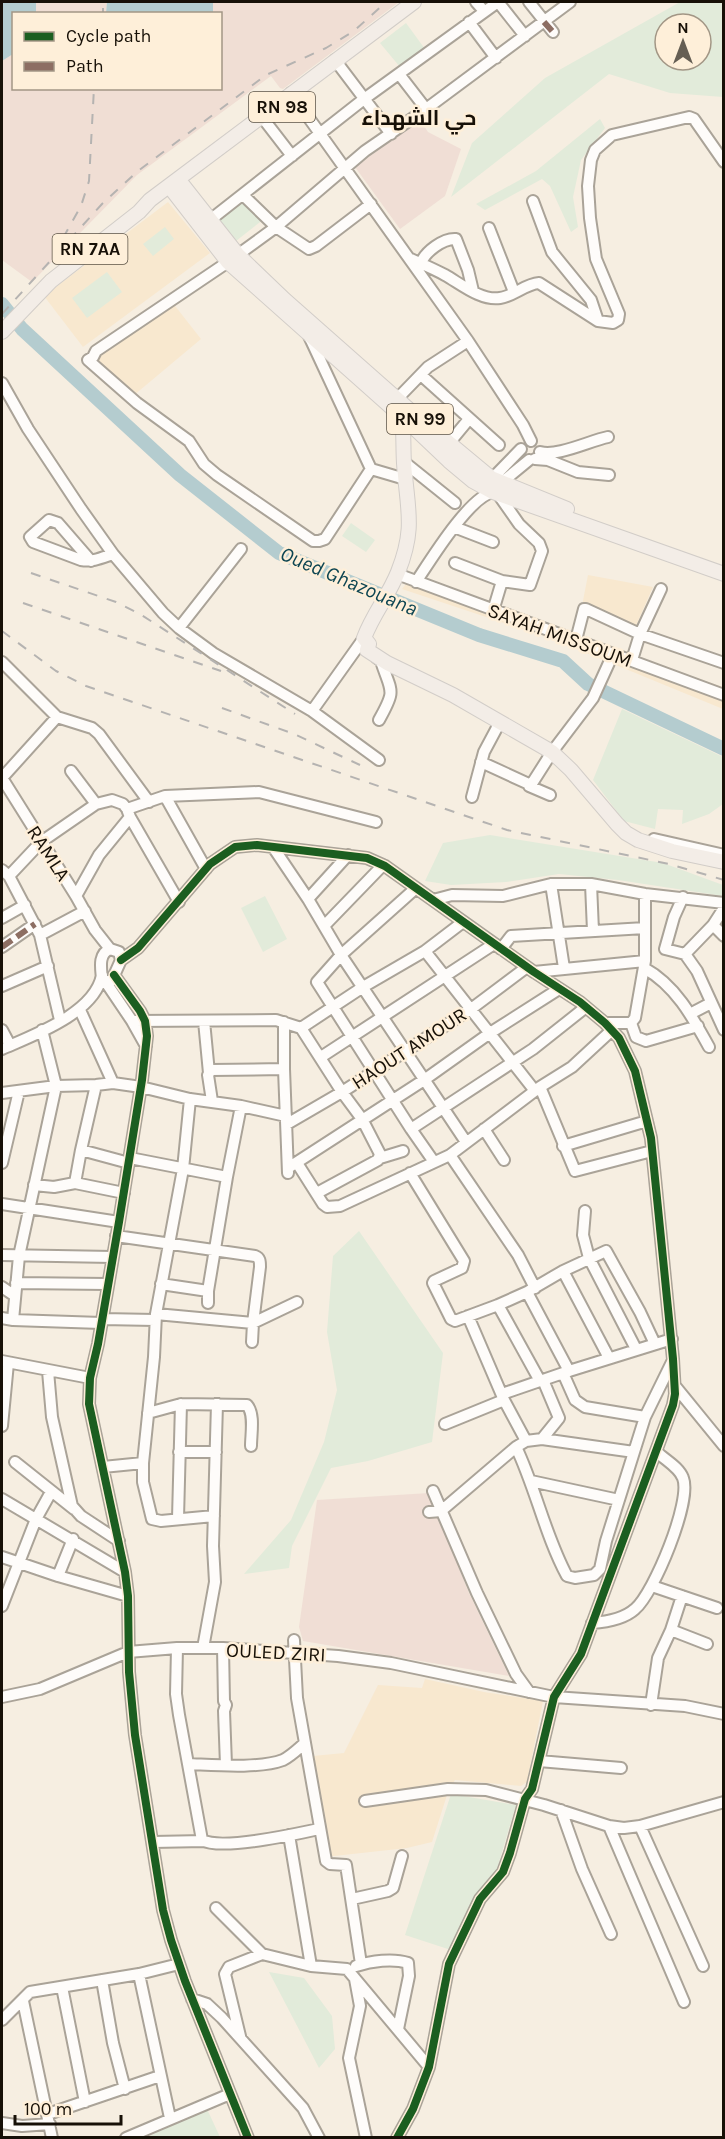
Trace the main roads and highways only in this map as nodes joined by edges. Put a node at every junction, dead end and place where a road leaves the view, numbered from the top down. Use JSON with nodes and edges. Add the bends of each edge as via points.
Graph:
{"nodes":[{"id":1,"x":414,"y":2,"type":"edge"},
{"id":2,"x":426,"y":2,"type":"edge"},
{"id":3,"x":337,"y":62,"type":"junction"},
{"id":4,"x":293,"y":95,"type":"junction"},
{"id":5,"x":176,"y":185,"type":"junction"},
{"id":6,"x":139,"y":212,"type":"joint"},
{"id":7,"x":233,"y":259,"type":"junction"},
{"id":8,"x":2,"y":332,"type":"edge"},
{"id":9,"x":405,"y":415,"type":"junction"},
{"id":10,"x":720,"y":571,"type":"edge"},
{"id":11,"x":723,"y":862,"type":"edge"}],
"edges":[{"from":1,"to":3,"type":"main road","number":"RN 98"},
{"from":2,"to":3,"type":"main road","number":"RN 98"},
{"from":3,"to":4,"type":"main road","number":"RN 98"},
{"from":4,"to":5,"type":"main road","number":"RN 98"},
{"from":4,"to":5,"type":"main road","number":"RN 98","via":[[265,121]]},
{"from":5,"to":6,"type":"main road","number":"RN 98"},
{"from":5,"to":7,"type":"main road","number":"RN 99"},
{"from":6,"to":8,"type":"main road","number":"RN 7AA","via":[[43,288]]},
{"from":7,"to":9,"type":"main road","number":"RN 99","via":[[308,333]]},
{"from":7,"to":9,"type":"main road","number":"RN 99","via":[[285,300]]},
{"from":9,"to":10,"type":"main road","number":"RN 99","via":[[492,488]]},
{"from":9,"to":11,"type":"main road","via":[[409,539],[394,580],[370,622],[366,644],[387,663],[453,695],[552,753],[626,833],[655,846]]}]}
